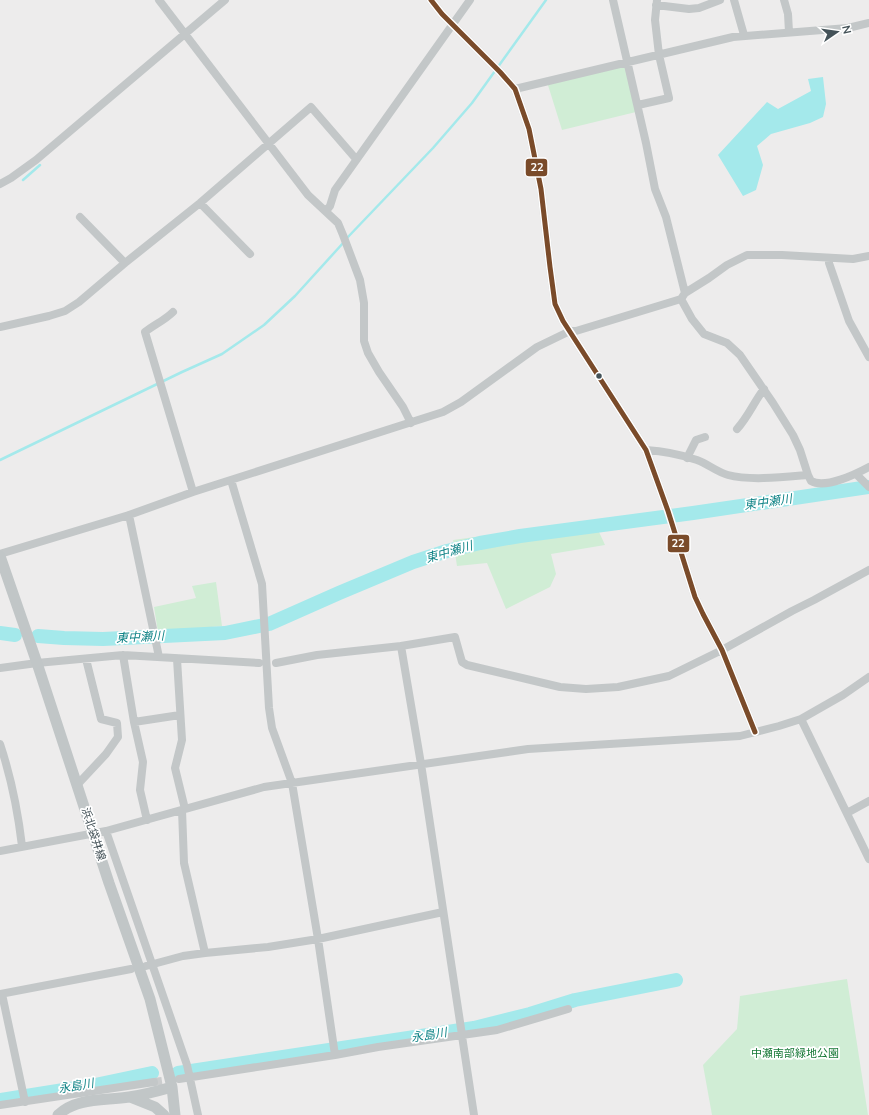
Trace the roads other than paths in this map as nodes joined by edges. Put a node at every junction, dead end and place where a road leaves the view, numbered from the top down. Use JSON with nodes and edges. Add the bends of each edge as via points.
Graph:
{"nodes":[{"id":1,"x":159,"y":0,"type":"edge"},
{"id":2,"x":225,"y":0,"type":"edge"},
{"id":3,"x":431,"y":0,"type":"edge"},
{"id":4,"x":470,"y":0,"type":"edge"},
{"id":5,"x":613,"y":0,"type":"edge"},
{"id":6,"x":720,"y":0,"type":"edge"},
{"id":7,"x":734,"y":0,"type":"edge"},
{"id":8,"x":784,"y":0,"type":"edge"},
{"id":9,"x":657,"y":3,"type":"edge"},
{"id":10,"x":869,"y":23,"type":"edge"},
{"id":11,"x":453,"y":24,"type":"junction"},
{"id":12,"x":789,"y":32,"type":"junction"},
{"id":13,"x":185,"y":34,"type":"junction"},
{"id":14,"x":744,"y":35,"type":"junction"},
{"id":15,"x":659,"y":55,"type":"junction"},
{"id":16,"x":627,"y":62,"type":"junction"},
{"id":17,"x":515,"y":89,"type":"junction"},
{"id":18,"x":638,"y":105,"type":"junction"},
{"id":19,"x":268,"y":144,"type":"junction"},
{"id":20,"x":356,"y":159,"type":"junction"},
{"id":21,"x":0,"y":184,"type":"edge"},
{"id":22,"x":200,"y":203,"type":"junction"},
{"id":23,"x":326,"y":211,"type":"junction"},
{"id":24,"x":80,"y":217,"type":"dead end"},
{"id":25,"x":250,"y":254,"type":"dead end"},
{"id":26,"x":869,"y":256,"type":"edge"},
{"id":27,"x":829,"y":258,"type":"junction"},
{"id":28,"x":125,"y":263,"type":"junction"},
{"id":29,"x":683,"y":296,"type":"junction"},
{"id":30,"x":173,"y":312,"type":"dead end"},
{"id":31,"x":0,"y":327,"type":"edge"},
{"id":32,"x":570,"y":331,"type":"junction"},
{"id":33,"x":869,"y":358,"type":"edge"},
{"id":34,"x":764,"y":389,"type":"junction"},
{"id":35,"x":411,"y":423,"type":"junction"},
{"id":36,"x":738,"y":429,"type":"dead end"},
{"id":37,"x":705,"y":438,"type":"dead end"},
{"id":38,"x":646,"y":450,"type":"junction"},
{"id":39,"x":688,"y":458,"type":"junction"},
{"id":40,"x":869,"y":467,"type":"edge"},
{"id":41,"x":856,"y":474,"type":"junction"},
{"id":42,"x":808,"y":475,"type":"junction"},
{"id":43,"x":231,"y":480,"type":"junction"},
{"id":44,"x":868,"y":486,"type":"edge"},
{"id":45,"x":193,"y":492,"type":"junction"},
{"id":46,"x":129,"y":514,"type":"junction"},
{"id":47,"x":0,"y":555,"type":"edge"},
{"id":48,"x":869,"y":570,"type":"edge"},
{"id":49,"x":401,"y":646,"type":"junction"},
{"id":50,"x":722,"y":650,"type":"junction"},
{"id":51,"x":123,"y":655,"type":"junction"},
{"id":52,"x":159,"y":658,"type":"junction"},
{"id":53,"x":86,"y":659,"type":"junction"},
{"id":54,"x":178,"y":659,"type":"junction"},
{"id":55,"x":37,"y":663,"type":"junction"},
{"id":56,"x":259,"y":663,"type":"dead end"},
{"id":57,"x":276,"y":663,"type":"dead end"},
{"id":58,"x":0,"y":668,"type":"edge"},
{"id":59,"x":869,"y":677,"type":"edge"},
{"id":60,"x":180,"y":715,"type":"junction"},
{"id":61,"x":801,"y":719,"type":"junction"},
{"id":62,"x":134,"y":722,"type":"junction"},
{"id":63,"x":755,"y":732,"type":"junction"},
{"id":64,"x":0,"y":744,"type":"edge"},
{"id":65,"x":421,"y":764,"type":"junction"},
{"id":66,"x":292,"y":783,"type":"junction"},
{"id":67,"x":78,"y":785,"type":"junction"},
{"id":68,"x":869,"y":801,"type":"edge"},
{"id":69,"x":184,"y":809,"type":"junction"},
{"id":70,"x":847,"y":813,"type":"junction"},
{"id":71,"x":147,"y":820,"type":"junction"},
{"id":72,"x":106,"y":831,"type":"junction"},
{"id":73,"x":94,"y":834,"type":"junction"},
{"id":74,"x":22,"y":846,"type":"junction"},
{"id":75,"x":0,"y":851,"type":"edge"},
{"id":76,"x":869,"y":859,"type":"edge"},
{"id":77,"x":443,"y":912,"type":"junction"},
{"id":78,"x":318,"y":939,"type":"junction"},
{"id":79,"x":205,"y":953,"type":"junction"},
{"id":80,"x":149,"y":965,"type":"junction"},
{"id":81,"x":130,"y":969,"type":"dead end"},
{"id":82,"x":1,"y":994,"type":"edge"},
{"id":83,"x":568,"y":1009,"type":"dead end"},
{"id":84,"x":462,"y":1032,"type":"junction"},
{"id":85,"x":334,"y":1052,"type":"junction"},
{"id":86,"x":190,"y":1077,"type":"junction"},
{"id":87,"x":154,"y":1082,"type":"tunnel mouth"},
{"id":88,"x":175,"y":1083,"type":"junction"},
{"id":89,"x":129,"y":1097,"type":"junction"},
{"id":90,"x":24,"y":1099,"type":"junction"},
{"id":91,"x":0,"y":1106,"type":"edge"},
{"id":92,"x":58,"y":1115,"type":"edge"},
{"id":93,"x":164,"y":1115,"type":"edge"},
{"id":94,"x":175,"y":1115,"type":"edge"},
{"id":95,"x":198,"y":1115,"type":"edge"},
{"id":96,"x":474,"y":1115,"type":"edge"}],
"edges":[{"from":1,"to":13,"type":"street"},
{"from":2,"to":13,"type":"street"},
{"from":3,"to":11,"type":"street"},
{"from":4,"to":11,"type":"street"},
{"from":5,"to":16,"type":"street"},
{"from":6,"to":9,"type":"street","via":[[689,9]]},
{"from":7,"to":14,"type":"street"},
{"from":8,"to":12,"type":"street"},
{"from":9,"to":15,"type":"street","via":[[655,20]]},
{"from":10,"to":12,"type":"street","via":[[848,28]]},
{"from":11,"to":17,"type":"street"},
{"from":11,"to":20,"type":"street"},
{"from":12,"to":14,"type":"street"},
{"from":13,"to":19,"type":"street"},
{"from":13,"to":21,"type":"street","via":[[36,160]]},
{"from":14,"to":15,"type":"street"},
{"from":15,"to":16,"type":"street"},
{"from":15,"to":18,"type":"street","via":[[669,98]]},
{"from":16,"to":17,"type":"street"},
{"from":16,"to":18,"type":"street"},
{"from":17,"to":32,"type":"street","via":[[529,128],[555,304]]},
{"from":18,"to":29,"type":"street","via":[[655,189],[666,217]]},
{"from":19,"to":20,"type":"street","via":[[311,107]]},
{"from":19,"to":22,"type":"street"},
{"from":19,"to":23,"type":"street","via":[[308,195]]},
{"from":20,"to":23,"type":"street","via":[[334,190]]},
{"from":22,"to":25,"type":"street"},
{"from":22,"to":28,"type":"street"},
{"from":23,"to":35,"type":"street","via":[[338,223],[360,280],[364,303],[364,341],[368,353]]},
{"from":24,"to":28,"type":"street"},
{"from":26,"to":27,"type":"street","via":[[853,259]]},
{"from":27,"to":29,"type":"street","via":[[747,255],[727,265]]},
{"from":27,"to":33,"type":"street","via":[[849,321]]},
{"from":28,"to":31,"type":"street","via":[[65,311]]},
{"from":29,"to":32,"type":"street"},
{"from":29,"to":34,"type":"street","via":[[684,307],[697,326],[704,334],[727,344],[740,355]]},
{"from":30,"to":45,"type":"street","via":[[145,332]]},
{"from":32,"to":35,"type":"street","via":[[537,347],[461,402],[443,412]]},
{"from":32,"to":38,"type":"street"},
{"from":34,"to":36,"type":"street"},
{"from":34,"to":42,"type":"street","via":[[793,435]]},
{"from":35,"to":43,"type":"street"},
{"from":37,"to":39,"type":"street","via":[[696,440]]},
{"from":38,"to":39,"type":"street"},
{"from":38,"to":50,"type":"street","via":[[695,597]]},
{"from":39,"to":42,"type":"street","via":[[698,460],[727,475],[739,477]]},
{"from":40,"to":41,"type":"street"},
{"from":41,"to":42,"type":"street","via":[[820,484],[812,482]]},
{"from":41,"to":44,"type":"street"},
{"from":43,"to":45,"type":"street"},
{"from":43,"to":66,"type":"street","via":[[262,584],[272,728]]},
{"from":45,"to":46,"type":"street"},
{"from":46,"to":47,"type":"street"},
{"from":46,"to":52,"type":"street"},
{"from":47,"to":55,"type":"main road","name":"浜北袋井線"},
{"from":48,"to":50,"type":"street"},
{"from":49,"to":50,"type":"street","via":[[455,638],[462,662],[467,665],[560,686],[586,689],[618,687],[669,676]]},
{"from":49,"to":57,"type":"street","via":[[317,655]]},
{"from":49,"to":65,"type":"street"},
{"from":50,"to":63,"type":"street"},
{"from":51,"to":52,"type":"street"},
{"from":51,"to":53,"type":"street"},
{"from":51,"to":62,"type":"street"},
{"from":52,"to":54,"type":"street"},
{"from":53,"to":55,"type":"street"},
{"from":53,"to":67,"type":"street","via":[[101,719],[117,723],[118,737]]},
{"from":54,"to":56,"type":"street"},
{"from":54,"to":60,"type":"street"},
{"from":55,"to":58,"type":"street"},
{"from":55,"to":67,"type":"main road","name":"浜北袋井線"},
{"from":59,"to":61,"type":"street"},
{"from":60,"to":62,"type":"street"},
{"from":60,"to":69,"type":"street","via":[[182,740],[175,768]]},
{"from":61,"to":63,"type":"street"},
{"from":61,"to":70,"type":"street"},
{"from":62,"to":71,"type":"street","via":[[143,762],[140,790]]},
{"from":63,"to":65,"type":"street","via":[[740,736],[528,749]]},
{"from":64,"to":74,"type":"street","via":[[18,814]]},
{"from":65,"to":66,"type":"street"},
{"from":65,"to":77,"type":"street"},
{"from":66,"to":69,"type":"street","via":[[264,787]]},
{"from":66,"to":78,"type":"street"},
{"from":67,"to":73,"type":"main road","name":"浜北袋井線"},
{"from":68,"to":70,"type":"street"},
{"from":69,"to":71,"type":"street"},
{"from":69,"to":79,"type":"street","via":[[184,869]]},
{"from":70,"to":76,"type":"street"},
{"from":71,"to":72,"type":"street"},
{"from":72,"to":73,"type":"street"},
{"from":72,"to":80,"type":"street"},
{"from":73,"to":74,"type":"street"},
{"from":73,"to":88,"type":"main road","name":"浜北袋井線","via":[[150,999]]},
{"from":74,"to":75,"type":"street"},
{"from":77,"to":78,"type":"street"},
{"from":77,"to":84,"type":"street"},
{"from":78,"to":79,"type":"street","via":[[268,948]]},
{"from":78,"to":85,"type":"street"},
{"from":79,"to":80,"type":"street"},
{"from":80,"to":86,"type":"street"},
{"from":81,"to":82,"type":"street"},
{"from":82,"to":90,"type":"street"},
{"from":83,"to":84,"type":"street","via":[[497,1030]]},
{"from":84,"to":85,"type":"street"},
{"from":84,"to":96,"type":"street"},
{"from":85,"to":86,"type":"street"},
{"from":86,"to":88,"type":"street"},
{"from":86,"to":95,"type":"street"},
{"from":87,"to":90,"type":"street"},
{"from":88,"to":89,"type":"main road"},
{"from":88,"to":94,"type":"main road","name":"浜北袋井線"},
{"from":89,"to":92,"type":"main road","via":[[82,1102],[64,1109]]},
{"from":89,"to":93,"type":"main road","via":[[155,1107]]},
{"from":90,"to":91,"type":"street"}]}
